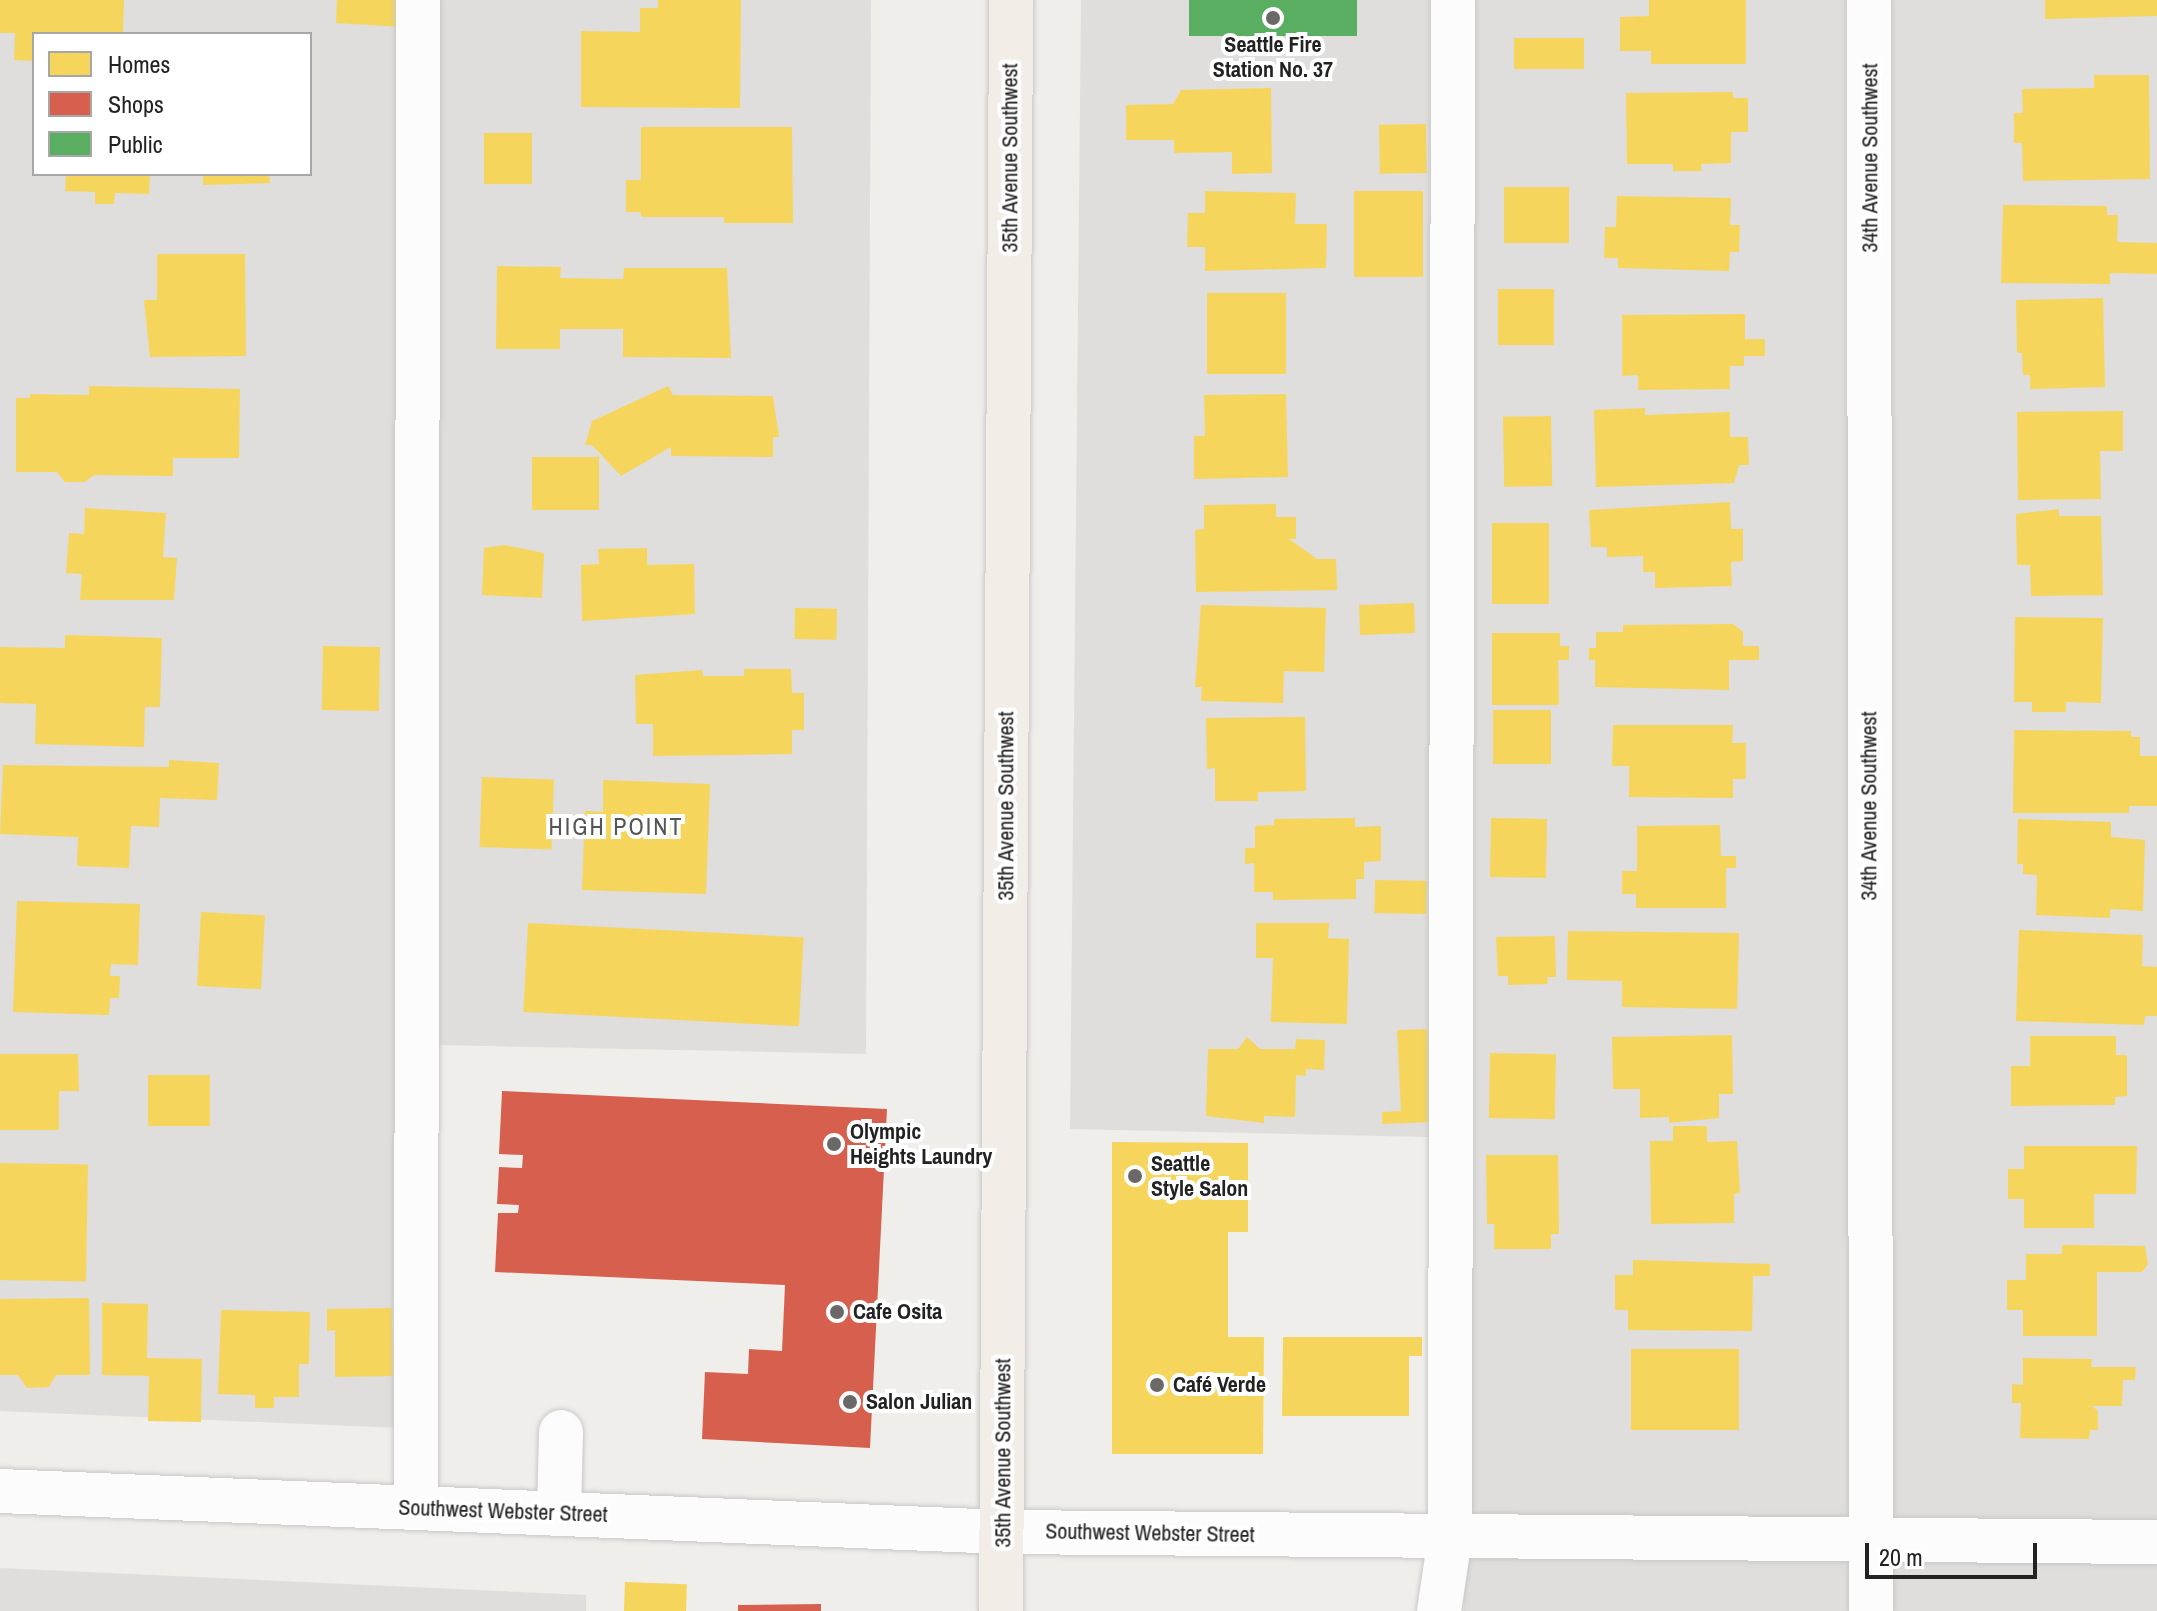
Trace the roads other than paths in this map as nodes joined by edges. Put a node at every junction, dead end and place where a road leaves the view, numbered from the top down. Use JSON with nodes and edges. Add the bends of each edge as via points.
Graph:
{"nodes":[{"id":1,"x":418,"y":0,"type":"edge"},
{"id":2,"x":1011,"y":0,"type":"edge"},
{"id":3,"x":1453,"y":0,"type":"edge"},
{"id":4,"x":1869,"y":0,"type":"edge"},
{"id":5,"x":561,"y":1432,"type":"dead end"},
{"id":6,"x":0,"y":1491,"type":"edge"},
{"id":7,"x":416,"y":1508,"type":"junction"},
{"id":8,"x":559,"y":1514,"type":"junction"},
{"id":9,"x":1002,"y":1532,"type":"junction"},
{"id":10,"x":1450,"y":1537,"type":"junction"},
{"id":11,"x":1872,"y":1541,"type":"junction"},
{"id":12,"x":2157,"y":1542,"type":"edge"},
{"id":13,"x":1001,"y":1611,"type":"edge"},
{"id":14,"x":1439,"y":1611,"type":"edge"},
{"id":15,"x":1871,"y":1611,"type":"edge"}],
"edges":[{"from":1,"to":7,"type":"street"},
{"from":2,"to":9,"type":"main road","name":"35th Avenue Southwest"},
{"from":3,"to":10,"type":"street","via":[[1434,1164],[1434,1281]]},
{"from":4,"to":11,"type":"street","name":"34th Avenue Southwest"},
{"from":5,"to":8,"type":"street"},
{"from":6,"to":7,"type":"street","name":"Southwest Webster Street"},
{"from":7,"to":8,"type":"street","name":"Southwest Webster Street"},
{"from":8,"to":9,"type":"street","name":"Southwest Webster Street"},
{"from":9,"to":10,"type":"street","name":"Southwest Webster Street"},
{"from":9,"to":13,"type":"main road","name":"35th Avenue Southwest"},
{"from":10,"to":11,"type":"street","name":"Southwest Webster Street"},
{"from":10,"to":14,"type":"street"},
{"from":11,"to":12,"type":"street","name":"Southwest Webster Street"},
{"from":11,"to":15,"type":"street","name":"34th Avenue Southwest"}]}
